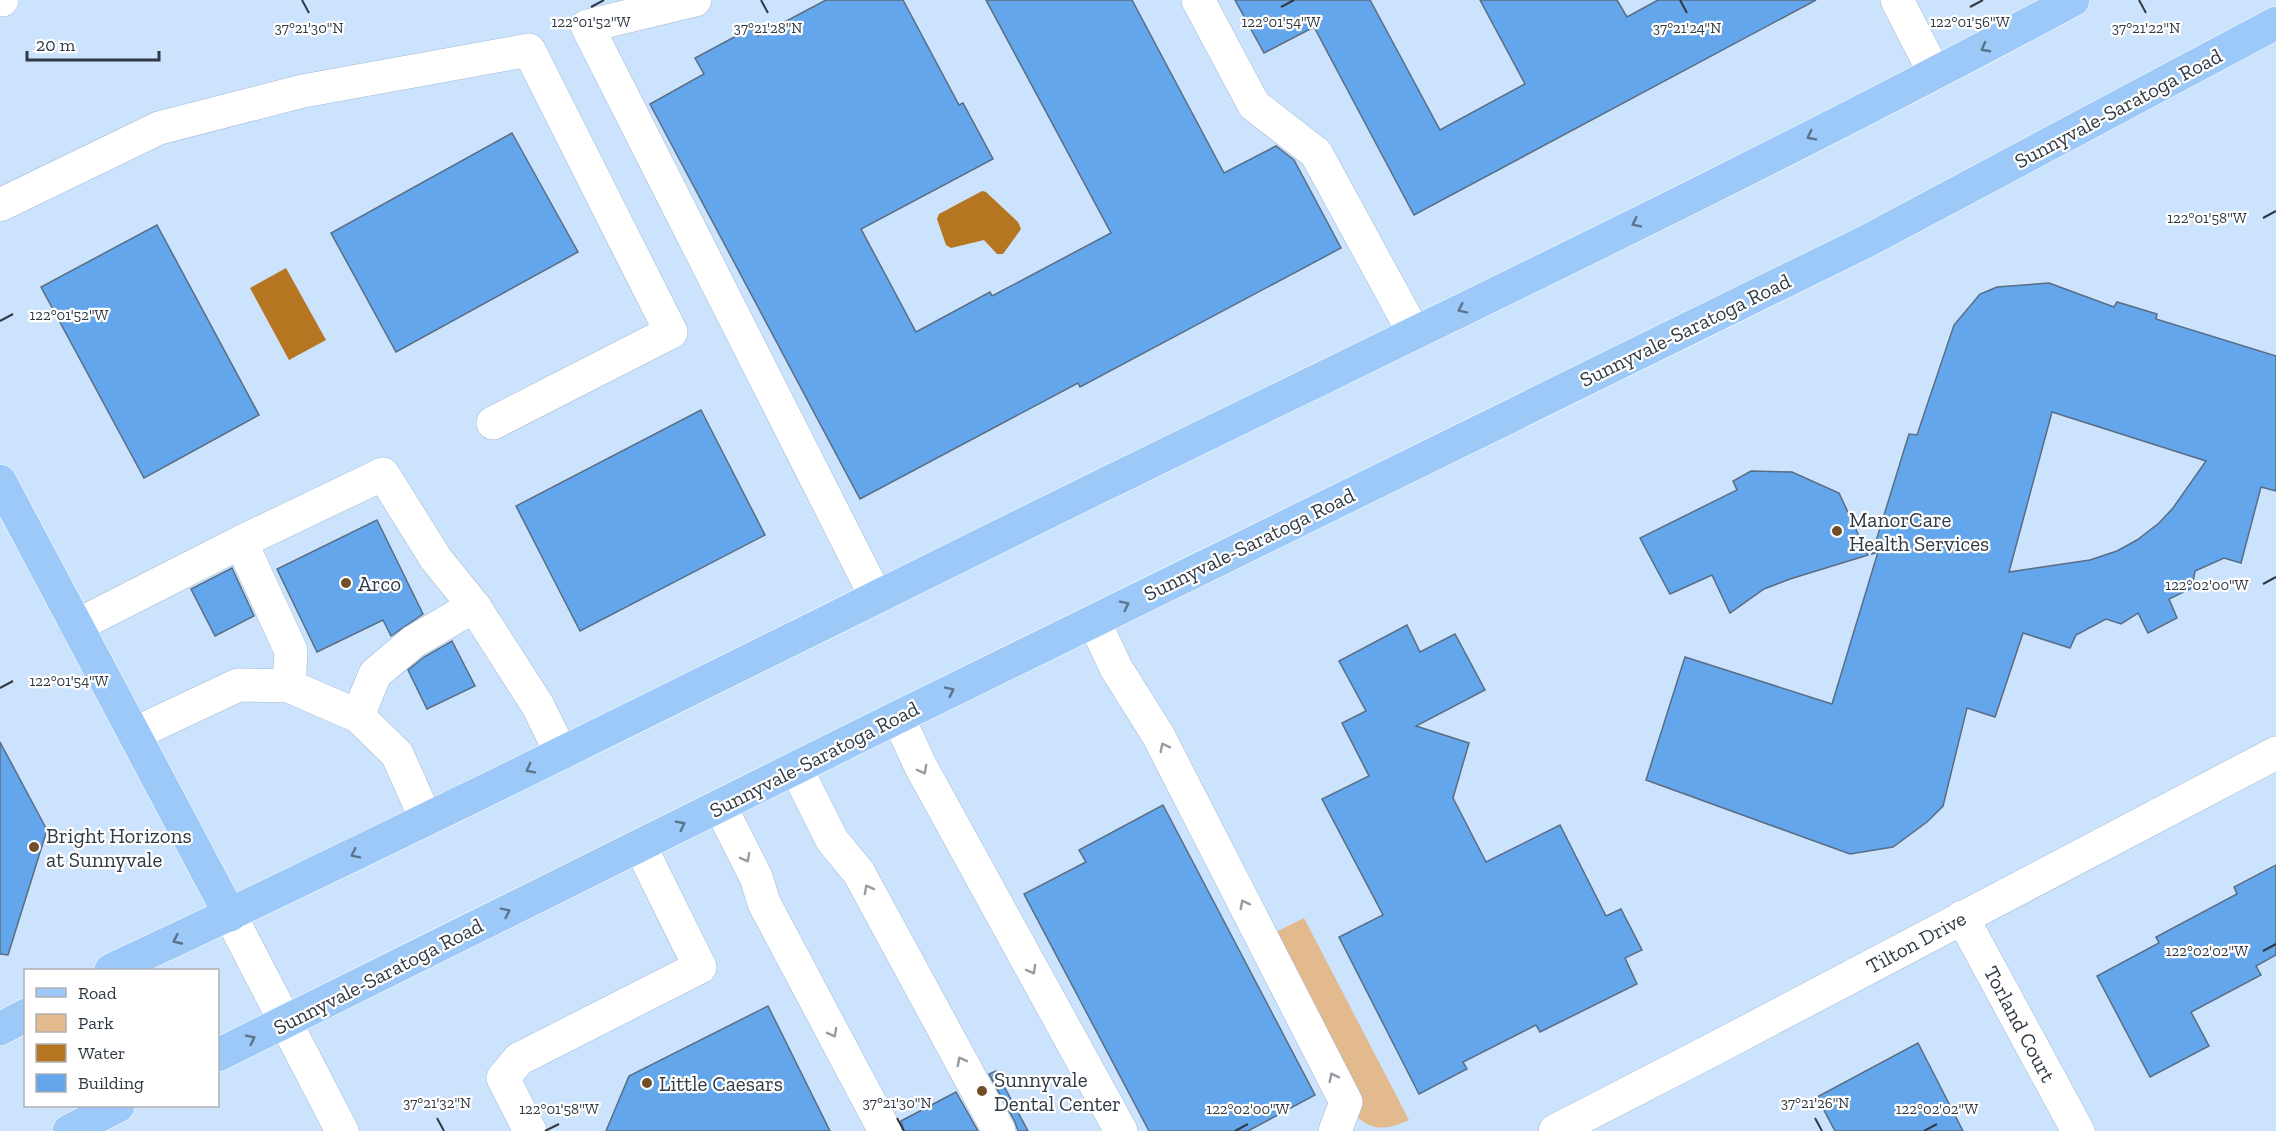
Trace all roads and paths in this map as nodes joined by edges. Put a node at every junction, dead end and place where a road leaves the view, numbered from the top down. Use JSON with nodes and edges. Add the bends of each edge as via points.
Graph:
{"nodes":[{"id":1,"x":695,"y":0,"type":"edge"},
{"id":2,"x":1198,"y":0,"type":"edge"},
{"id":3,"x":1897,"y":0,"type":"edge"},
{"id":4,"x":2073,"y":0,"type":"edge"},
{"id":5,"x":2276,"y":23,"type":"edge"},
{"id":6,"x":1935,"y":74,"type":"junction"},
{"id":7,"x":0,"y":205,"type":"edge"},
{"id":8,"x":1414,"y":333,"type":"junction"},
{"id":9,"x":493,"y":423,"type":"dead end"},
{"id":10,"x":0,"y":482,"type":"edge"},
{"id":11,"x":241,"y":542,"type":"junction"},
{"id":12,"x":876,"y":597,"type":"junction"},
{"id":13,"x":474,"y":606,"type":"junction"},
{"id":14,"x":1094,"y":621,"type":"junction"},
{"id":15,"x":76,"y":626,"type":"junction"},
{"id":16,"x":289,"y":686,"type":"junction"},
{"id":17,"x":358,"y":716,"type":"junction"},
{"id":18,"x":898,"y":717,"type":"junction"},
{"id":19,"x":134,"y":734,"type":"junction"},
{"id":20,"x":561,"y":753,"type":"junction"},
{"id":21,"x":2276,"y":753,"type":"edge"},
{"id":22,"x":796,"y":768,"type":"junction"},
{"id":23,"x":720,"y":806,"type":"junction"},
{"id":24,"x":426,"y":819,"type":"junction"},
{"id":25,"x":640,"y":846,"type":"junction"},
{"id":26,"x":230,"y":915,"type":"junction"},
{"id":27,"x":1962,"y":917,"type":"junction"},
{"id":28,"x":113,"y":969,"type":"edge"},
{"id":29,"x":24,"y":1016,"type":"edge"},
{"id":30,"x":285,"y":1023,"type":"junction"},
{"id":31,"x":0,"y":1029,"type":"edge"},
{"id":32,"x":219,"y":1055,"type":"edge"},
{"id":33,"x":116,"y":1107,"type":"edge"},
{"id":34,"x":69,"y":1131,"type":"edge"},
{"id":35,"x":342,"y":1131,"type":"edge"},
{"id":36,"x":530,"y":1131,"type":"edge"},
{"id":37,"x":885,"y":1131,"type":"edge"},
{"id":38,"x":999,"y":1131,"type":"edge"},
{"id":39,"x":1121,"y":1131,"type":"edge"},
{"id":40,"x":1335,"y":1131,"type":"edge"},
{"id":41,"x":1555,"y":1131,"type":"edge"},
{"id":42,"x":2078,"y":1131,"type":"edge"}],
"edges":[{"from":1,"to":12,"type":"street","via":[[587,26]]},
{"from":2,"to":8,"type":"street","via":[[1254,105],[1316,153]]},
{"from":3,"to":6,"type":"street"},
{"from":4,"to":6,"type":"main road","one_way":true},
{"from":14,"to":5,"type":"main road","name":"Sunnyvale-Saratoga Road","one_way":true,"via":[[1867,241]]},
{"from":6,"to":8,"type":"main road","one_way":true},
{"from":7,"to":9,"type":"street","via":[[159,128],[303,92],[529,50],[671,332]]},
{"from":8,"to":12,"type":"main road"},
{"from":10,"to":15,"type":"main road"},
{"from":11,"to":13,"type":"street","via":[[383,474],[436,559]]},
{"from":11,"to":15,"type":"street"},
{"from":11,"to":16,"type":"street","via":[[291,651]]},
{"from":12,"to":20,"type":"main road"},
{"from":13,"to":17,"type":"street","via":[[413,642],[375,674]]},
{"from":13,"to":20,"type":"street","via":[[538,706]]},
{"from":18,"to":14,"type":"main road","name":"Sunnyvale-Saratoga Road","one_way":true},
{"from":40,"to":14,"type":"street","one_way":true,"via":[[1346,1102],[1158,735],[1116,668]]},
{"from":15,"to":19,"type":"main road"},
{"from":16,"to":17,"type":"street"},
{"from":16,"to":19,"type":"street","via":[[238,685]]},
{"from":17,"to":24,"type":"street","via":[[397,754]]},
{"from":18,"to":22,"type":"main road","name":"Sunnyvale-Saratoga Road"},
{"from":18,"to":39,"type":"street","one_way":true,"via":[[920,765]]},
{"from":19,"to":26,"type":"main road"},
{"from":20,"to":24,"type":"main road","one_way":true},
{"from":21,"to":27,"type":"street","name":"Tilton Drive"},
{"from":22,"to":23,"type":"main road","name":"Sunnyvale-Saratoga Road"},
{"from":38,"to":22,"type":"street","one_way":true,"via":[[859,873],[832,840]]},
{"from":25,"to":23,"type":"main road","name":"Sunnyvale-Saratoga Road","one_way":true},
{"from":23,"to":37,"type":"street","one_way":true,"via":[[756,877],[764,903]]},
{"from":24,"to":26,"type":"main road","one_way":true},
{"from":30,"to":25,"type":"main road","name":"Sunnyvale-Saratoga Road","one_way":true},
{"from":25,"to":36,"type":"street","via":[[699,967],[519,1059],[503,1078]]},
{"from":26,"to":28,"type":"main road","one_way":true},
{"from":26,"to":30,"type":"street"},
{"from":27,"to":41,"type":"street","name":"Tilton Drive"},
{"from":27,"to":42,"type":"street","name":"Torland Court"},
{"from":29,"to":31,"type":"main road"},
{"from":32,"to":30,"type":"main road","name":"Sunnyvale-Saratoga Road","one_way":true},
{"from":30,"to":35,"type":"street"},
{"from":33,"to":34,"type":"main road"}]}
